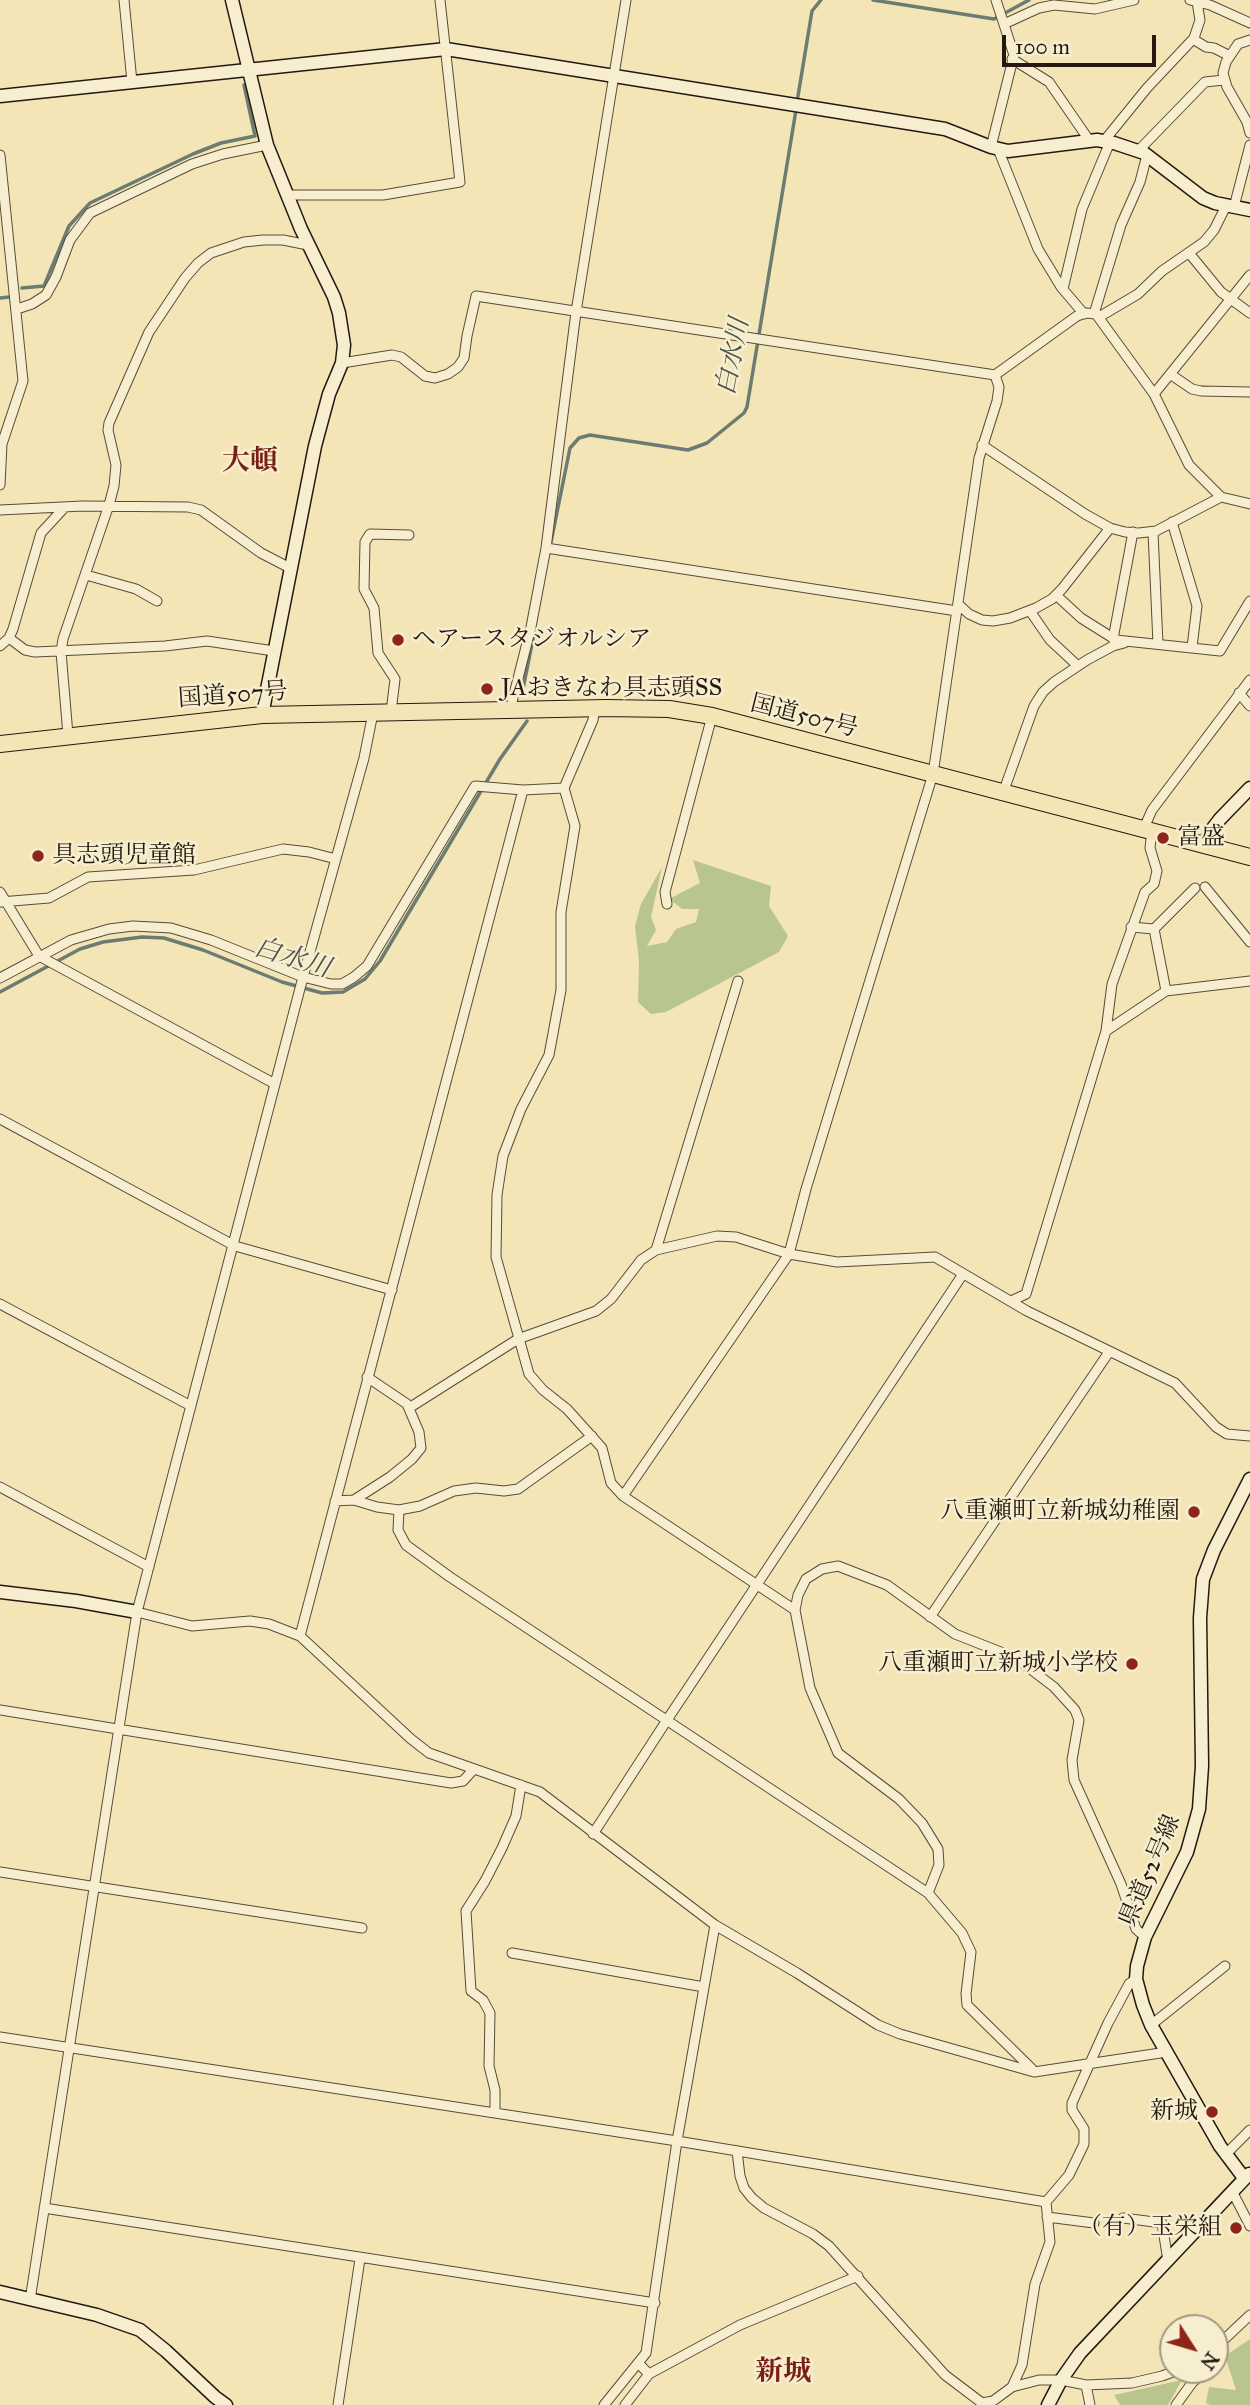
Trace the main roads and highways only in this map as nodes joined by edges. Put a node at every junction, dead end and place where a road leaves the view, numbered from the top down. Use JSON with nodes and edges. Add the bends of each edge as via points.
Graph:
{"nodes":[{"id":1,"x":0,"y":744,"type":"edge"},
{"id":2,"x":1248,"y":854,"type":"edge"}],
"edges":[{"from":1,"to":2,"type":"highway","name":"国道507号","via":[[262,715],[668,709],[712,716]]}]}
